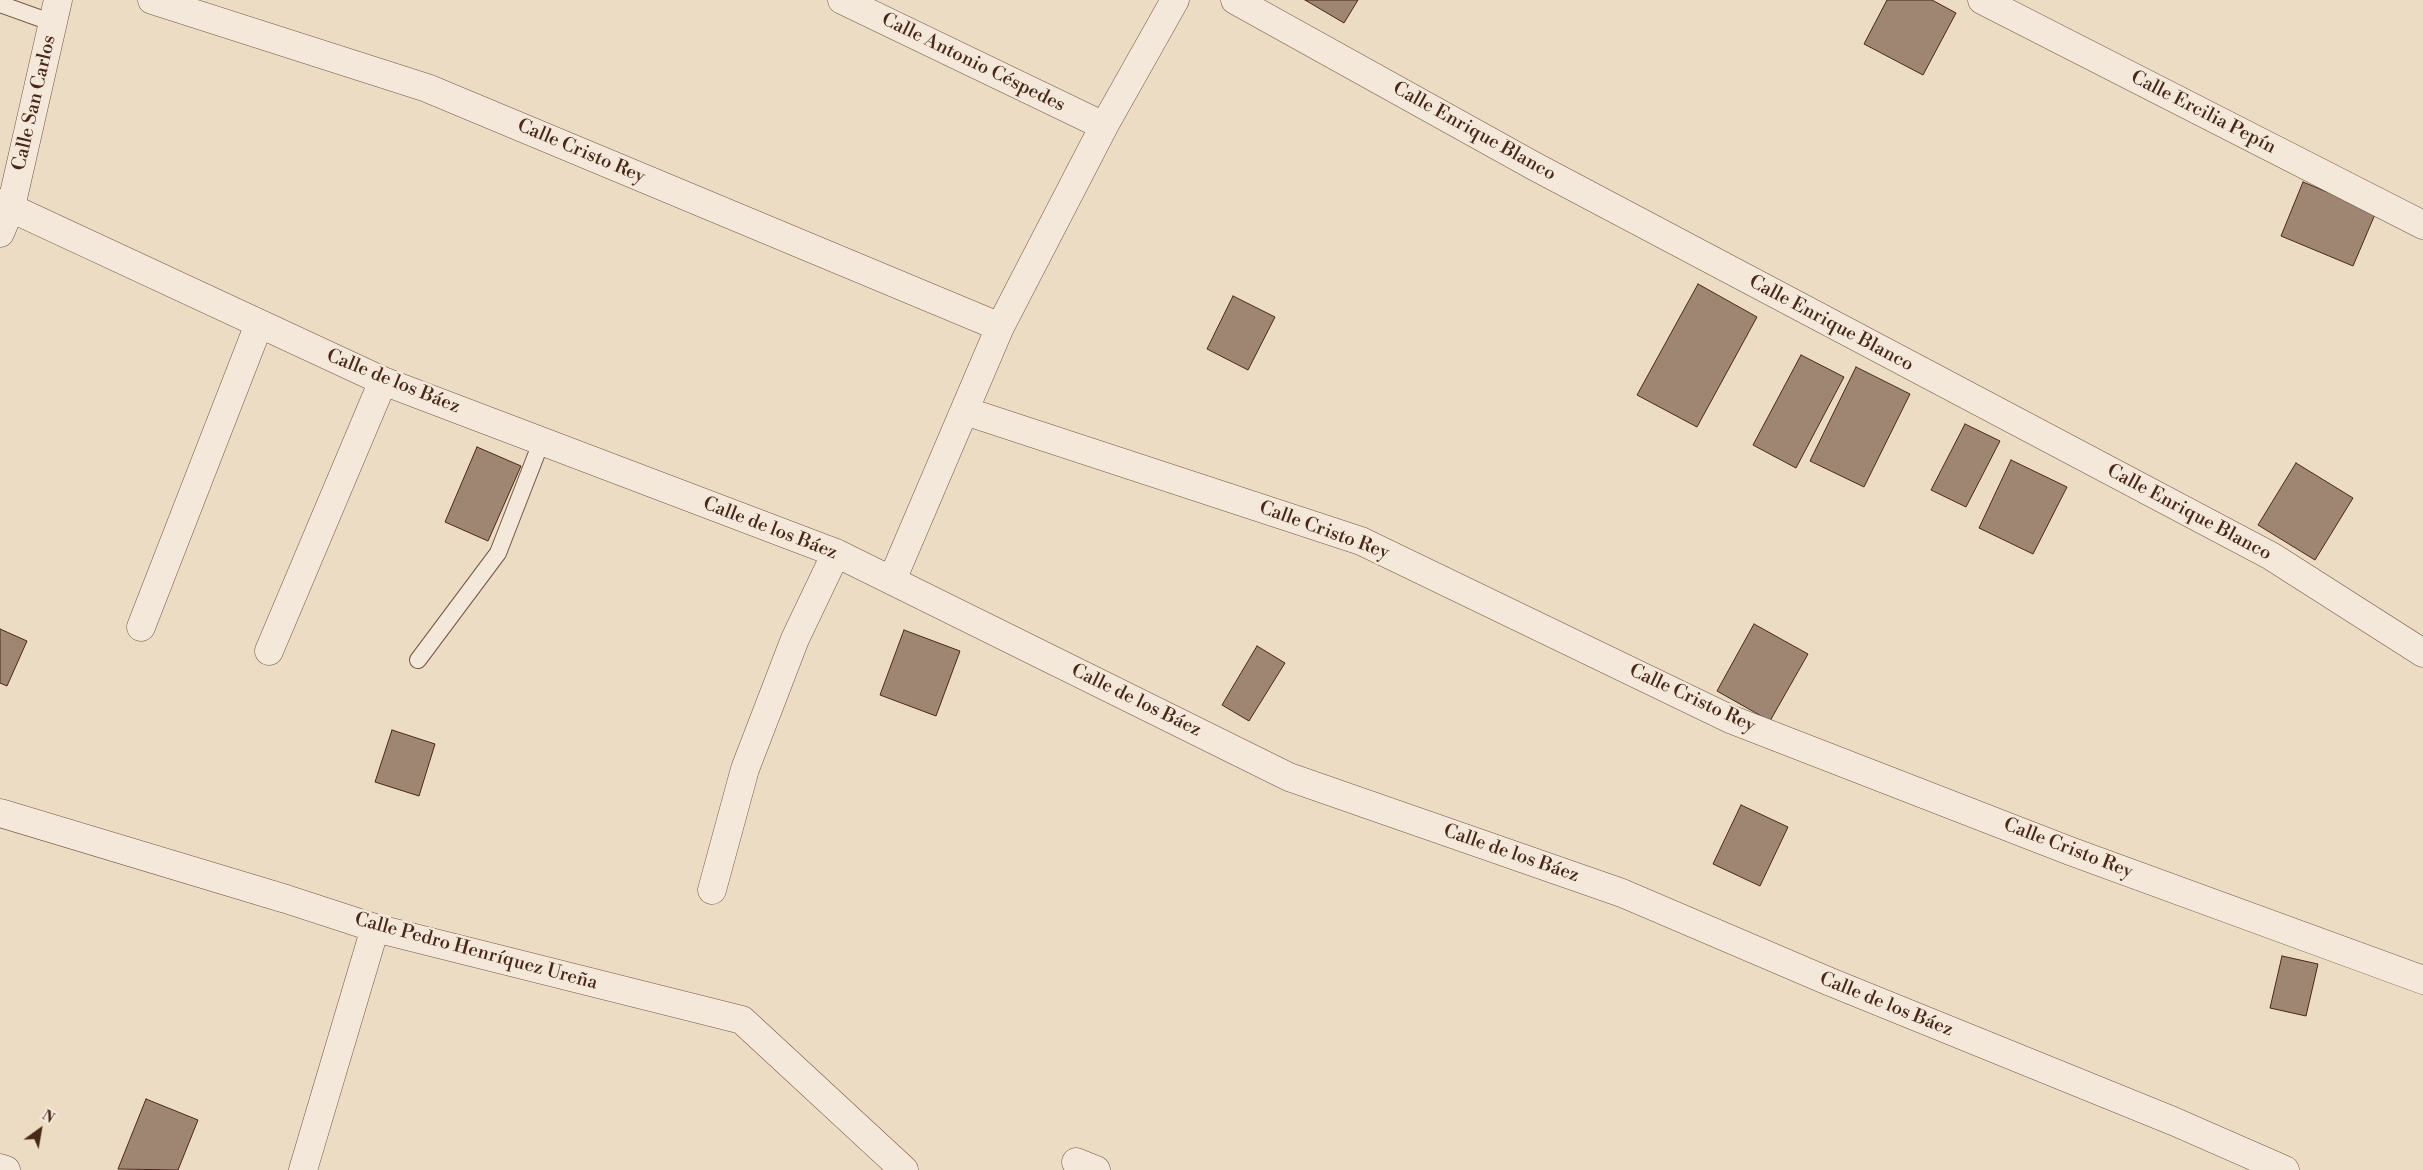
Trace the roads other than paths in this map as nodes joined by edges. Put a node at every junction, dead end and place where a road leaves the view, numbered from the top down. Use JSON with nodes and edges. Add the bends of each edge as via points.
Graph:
{"nodes":[{"id":1,"x":152,"y":0,"type":"edge"},
{"id":2,"x":842,"y":0,"type":"edge"},
{"id":3,"x":1175,"y":0,"type":"edge"},
{"id":4,"x":1235,"y":0,"type":"edge"},
{"id":5,"x":1982,"y":0,"type":"edge"},
{"id":6,"x":0,"y":4,"type":"edge"},
{"id":7,"x":56,"y":12,"type":"edge"},
{"id":8,"x":1104,"y":126,"type":"junction"},
{"id":9,"x":5,"y":205,"type":"edge"},
{"id":10,"x":2423,"y":225,"type":"edge"},
{"id":11,"x":0,"y":233,"type":"edge"},
{"id":12,"x":260,"y":324,"type":"junction"},
{"id":13,"x":1000,"y":327,"type":"junction"},
{"id":14,"x":384,"y":381,"type":"junction"},
{"id":15,"x":965,"y":410,"type":"junction"},
{"id":16,"x":542,"y":440,"type":"junction"},
{"id":17,"x":836,"y":553,"type":"junction"},
{"id":18,"x":892,"y":580,"type":"junction"},
{"id":19,"x":141,"y":627,"type":"dead end"},
{"id":20,"x":269,"y":651,"type":"dead end"},
{"id":21,"x":2423,"y":653,"type":"edge"},
{"id":22,"x":418,"y":660,"type":"dead end"},
{"id":23,"x":0,"y":814,"type":"edge"},
{"id":24,"x":712,"y":890,"type":"dead end"},
{"id":25,"x":375,"y":928,"type":"junction"},
{"id":26,"x":2423,"y":980,"type":"edge"},
{"id":27,"x":0,"y":1168,"type":"edge"},
{"id":28,"x":6,"y":1170,"type":"edge"},
{"id":29,"x":303,"y":1170,"type":"edge"},
{"id":30,"x":904,"y":1170,"type":"edge"},
{"id":31,"x":2285,"y":1170,"type":"edge"}],
"edges":[{"from":1,"to":13,"type":"street","name":"Calle Cristo Rey","via":[[427,88]]},
{"from":2,"to":8,"type":"street","name":"Calle Antonio Céspedes"},
{"from":3,"to":8,"type":"street"},
{"from":4,"to":21,"type":"street","name":"Calle Enrique Blanco","via":[[1534,166],[2271,556]]},
{"from":5,"to":10,"type":"street","name":"Calle Ercilia Pepín"},
{"from":6,"to":7,"type":"lane"},
{"from":7,"to":9,"type":"street","name":"Calle San Carlos"},
{"from":8,"to":13,"type":"street"},
{"from":9,"to":11,"type":"street","name":"Calle San Carlos"},
{"from":9,"to":12,"type":"street","name":"Calle de los Báez"},
{"from":12,"to":14,"type":"street","name":"Calle de los Báez"},
{"from":12,"to":19,"type":"street"},
{"from":13,"to":15,"type":"street"},
{"from":14,"to":16,"type":"street","name":"Calle de los Báez"},
{"from":14,"to":20,"type":"street"},
{"from":15,"to":18,"type":"street"},
{"from":15,"to":26,"type":"street","name":"Calle Cristo Rey","via":[[1361,541],[1730,719],[2070,850]]},
{"from":16,"to":17,"type":"street","name":"Calle de los Báez"},
{"from":16,"to":22,"type":"lane","via":[[498,553]]},
{"from":17,"to":18,"type":"street","name":"Calle de los Báez"},
{"from":17,"to":24,"type":"street","via":[[795,639],[745,769]]},
{"from":18,"to":31,"type":"street","name":"Calle de los Báez","via":[[1289,777],[1622,893]]},
{"from":23,"to":25,"type":"street","name":"Calle Pedro Henríquez Ureña"},
{"from":25,"to":29,"type":"street"},
{"from":25,"to":30,"type":"street","name":"Calle Pedro Henríquez Ureña","via":[[742,1020]]},
{"from":27,"to":28,"type":"street"}]}
